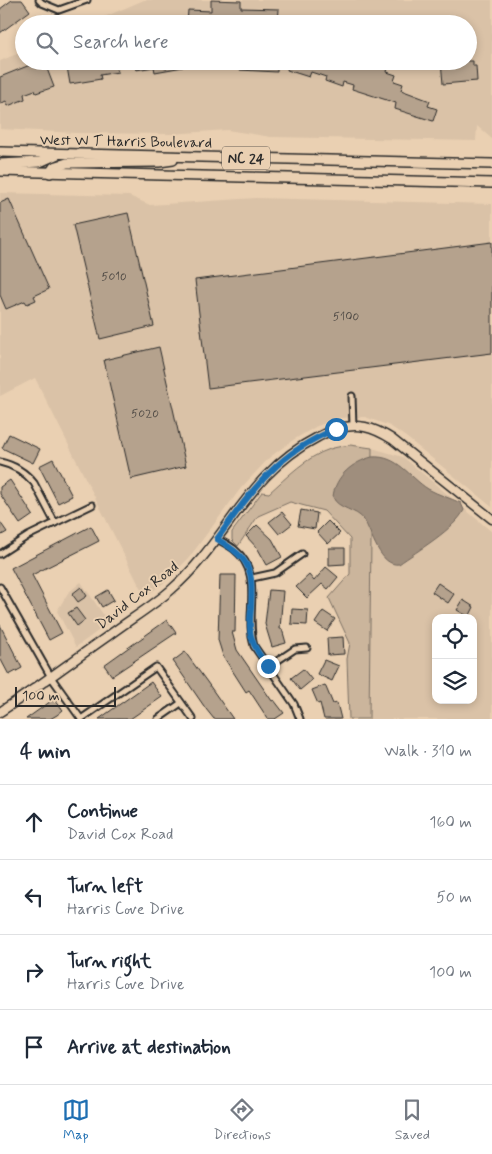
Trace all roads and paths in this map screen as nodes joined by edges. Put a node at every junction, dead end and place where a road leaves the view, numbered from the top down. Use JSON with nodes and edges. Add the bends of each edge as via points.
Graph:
{"nodes":[{"id":1,"x":39,"y":0,"type":"edge"},
{"id":2,"x":87,"y":0,"type":"edge"},
{"id":3,"x":0,"y":152,"type":"edge"},
{"id":4,"x":58,"y":153,"type":"junction"},
{"id":5,"x":198,"y":157,"type":"junction"},
{"id":6,"x":0,"y":164,"type":"edge"},
{"id":7,"x":492,"y":164,"type":"edge"},
{"id":8,"x":0,"y":172,"type":"edge"},
{"id":9,"x":50,"y":172,"type":"junction"},
{"id":10,"x":492,"y":183,"type":"edge"},
{"id":11,"x":352,"y":396,"type":"dead end"},
{"id":12,"x":353,"y":426,"type":"junction"},
{"id":13,"x":0,"y":462,"type":"edge"},
{"id":14,"x":92,"y":504,"type":"dead end"},
{"id":15,"x":492,"y":519,"type":"edge"},
{"id":16,"x":55,"y":523,"type":"junction"},
{"id":17,"x":217,"y":539,"type":"junction"},
{"id":18,"x":0,"y":554,"type":"edge"},
{"id":19,"x":302,"y":554,"type":"dead end"},
{"id":20,"x":252,"y":578,"type":"junction"},
{"id":21,"x":0,"y":587,"type":"edge"},
{"id":22,"x":307,"y":648,"type":"dead end"},
{"id":23,"x":268,"y":666,"type":"junction"},
{"id":24,"x":50,"y":677,"type":"junction"},
{"id":25,"x":181,"y":703,"type":"junction"},
{"id":26,"x":0,"y":712,"type":"edge"},
{"id":27,"x":81,"y":719,"type":"edge"},
{"id":28,"x":158,"y":719,"type":"edge"},
{"id":29,"x":193,"y":719,"type":"edge"},
{"id":30,"x":300,"y":719,"type":"edge"}],
"edges":[{"from":1,"to":2,"type":"street","via":[[59,10]]},
{"from":3,"to":4,"type":"main road","name":"West W T Harris Boulevard","number":"NC 24"},
{"from":4,"to":5,"type":"main road","name":"West W T Harris Boulevard","number":"NC 24"},
{"from":4,"to":6,"type":"main road","via":[[40,162]]},
{"from":5,"to":7,"type":"main road","name":"West W T Harris Boulevard","number":"NC 24"},
{"from":5,"to":9,"type":"main road","via":[[159,162],[67,163],[54,167]]},
{"from":8,"to":9,"type":"main road","number":"NC 24"},
{"from":9,"to":10,"type":"main road","number":"NC 24"},
{"from":11,"to":12,"type":"street"},
{"from":12,"to":15,"type":"main road","name":"David Cox Road","via":[[373,429],[392,439]]},
{"from":12,"to":17,"type":"main road","name":"David Cox Road","via":[[316,437],[275,466],[249,494]]},
{"from":13,"to":16,"type":"street","via":[[17,468],[34,483]]},
{"from":14,"to":16,"type":"street"},
{"from":16,"to":18,"type":"street"},
{"from":17,"to":20,"type":"street","via":[[244,559]]},
{"from":17,"to":24,"type":"main road","name":"David Cox Road","via":[[172,589]]},
{"from":19,"to":20,"type":"street","via":[[275,573]]},
{"from":20,"to":23,"type":"street","via":[[251,635],[254,646]]},
{"from":21,"to":24,"type":"street"},
{"from":22,"to":23,"type":"street","via":[[295,650]]},
{"from":23,"to":30,"type":"street","via":[[294,704]]},
{"from":24,"to":26,"type":"main road","name":"David Cox Road"},
{"from":24,"to":27,"type":"street"},
{"from":25,"to":27,"type":"street","via":[[156,666]]},
{"from":25,"to":28,"type":"street"},
{"from":25,"to":29,"type":"street"}]}
